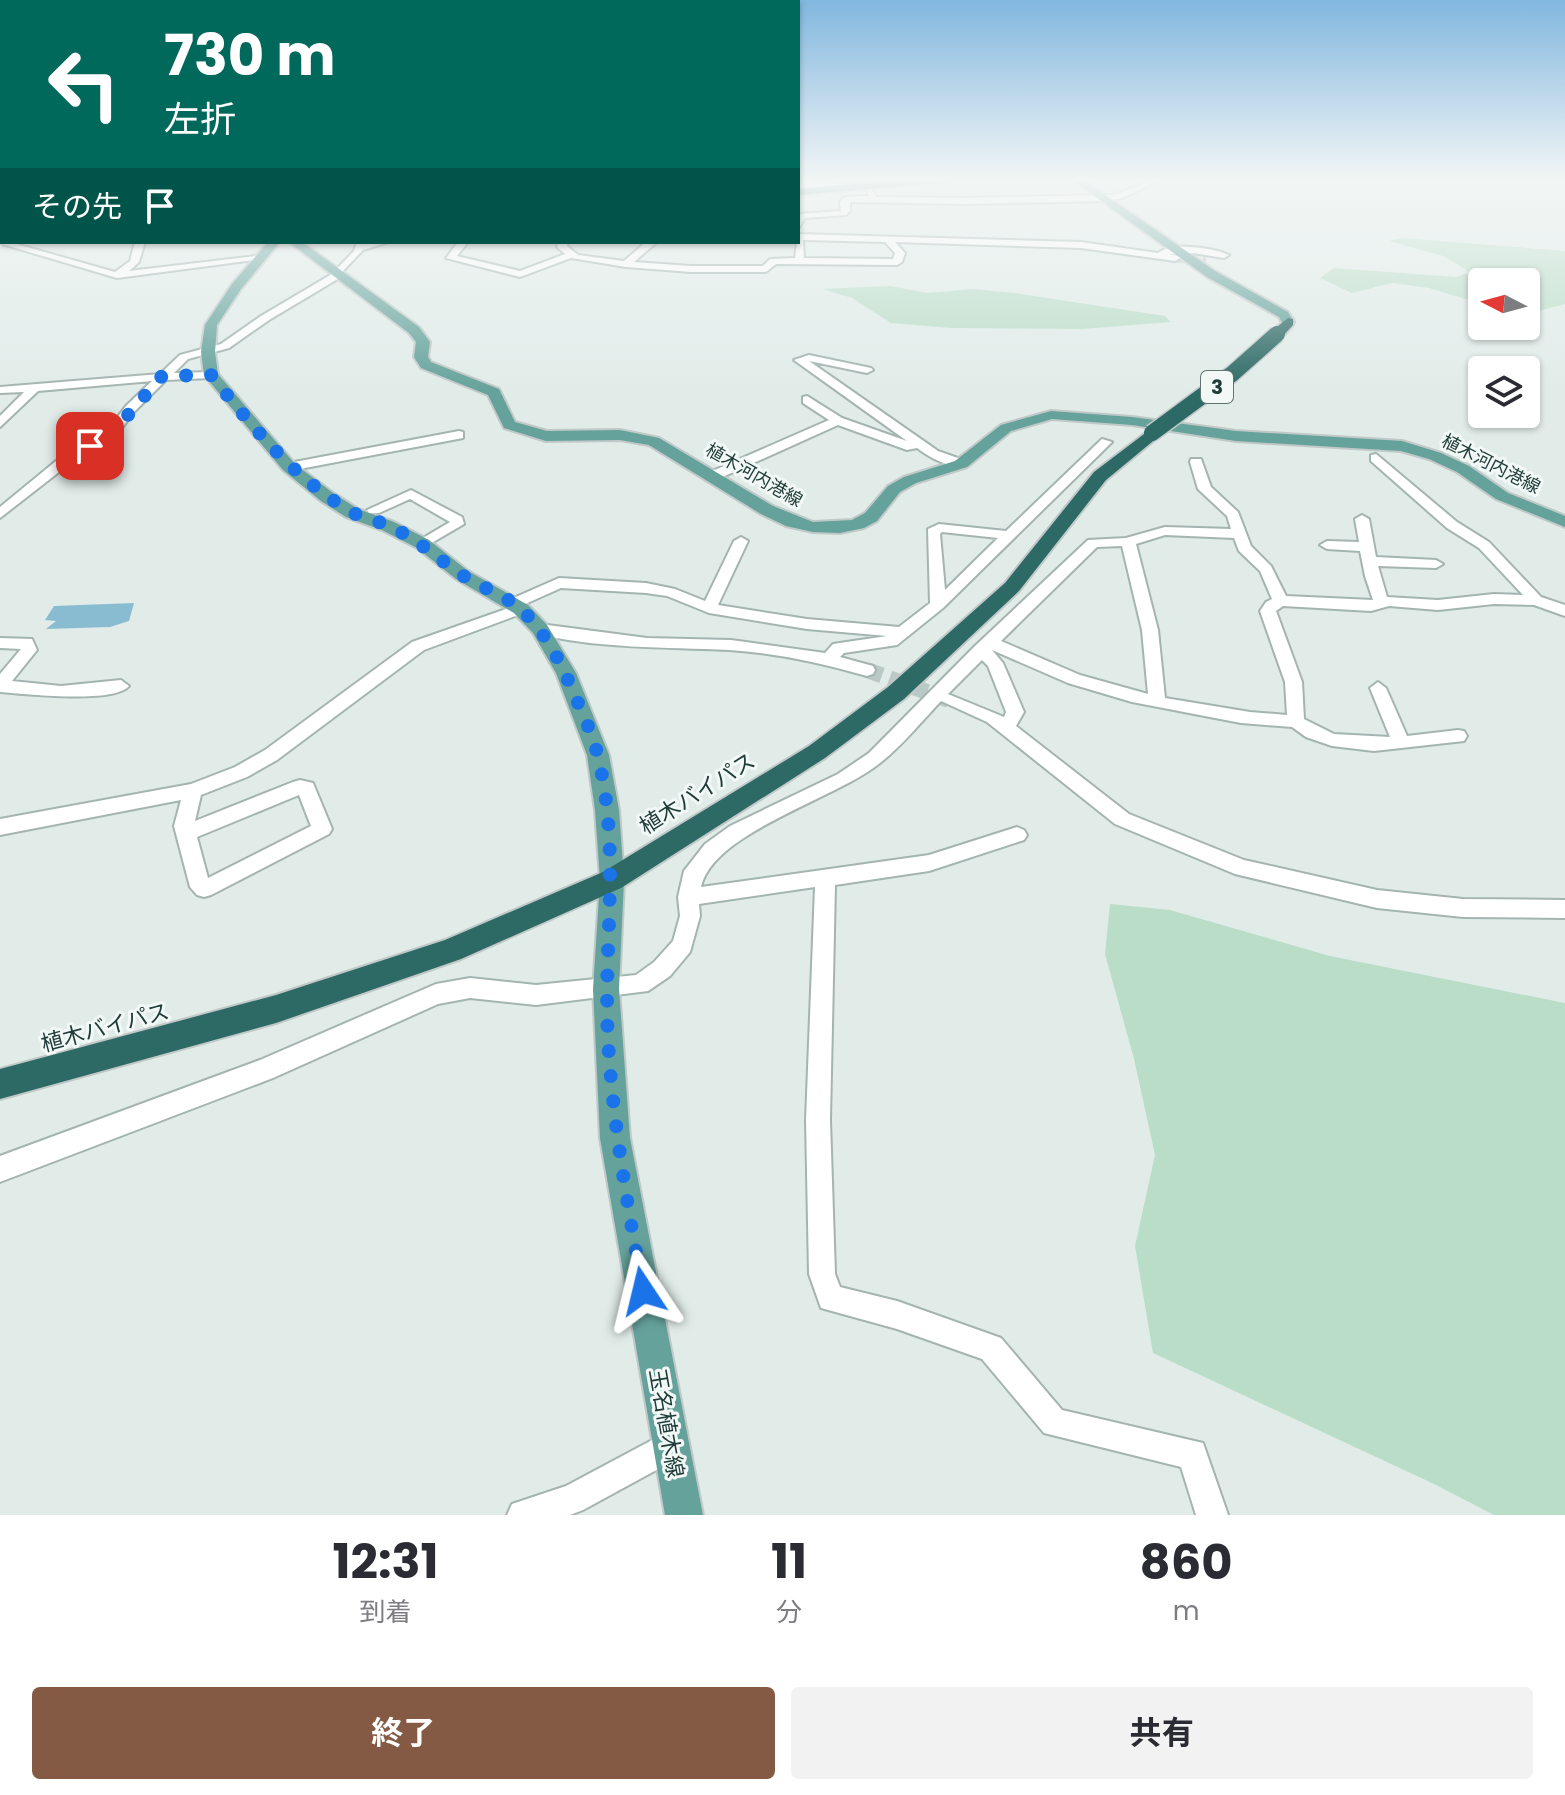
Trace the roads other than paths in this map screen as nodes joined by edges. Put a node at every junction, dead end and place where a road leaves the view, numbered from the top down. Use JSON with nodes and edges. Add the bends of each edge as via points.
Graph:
{"nodes":[{"id":1,"x":31,"y":250,"type":"edge"},
{"id":2,"x":138,"y":250,"type":"edge"},
{"id":3,"x":305,"y":250,"type":"edge"},
{"id":4,"x":357,"y":250,"type":"edge"},
{"id":5,"x":457,"y":250,"type":"edge"},
{"id":6,"x":565,"y":250,"type":"edge"},
{"id":7,"x":643,"y":250,"type":"edge"},
{"id":8,"x":799,"y":250,"type":"edge"},
{"id":9,"x":897,"y":250,"type":"edge"},
{"id":10,"x":1120,"y":250,"type":"edge"},
{"id":11,"x":1171,"y":250,"type":"edge"},
{"id":12,"x":266,"y":251,"type":"edge"},
{"id":13,"x":1177,"y":254,"type":"junction"},
{"id":14,"x":571,"y":255,"type":"junction"},
{"id":15,"x":1206,"y":260,"type":"dead end"},
{"id":16,"x":799,"y":261,"type":"junction"},
{"id":17,"x":626,"y":264,"type":"junction"},
{"id":18,"x":337,"y":274,"type":"junction"},
{"id":19,"x":117,"y":275,"type":"junction"},
{"id":20,"x":1282,"y":328,"type":"joint"},
{"id":21,"x":209,"y":364,"type":"junction"},
{"id":22,"x":867,"y":370,"type":"dead end"},
{"id":23,"x":162,"y":376,"type":"junction"},
{"id":24,"x":34,"y":389,"type":"junction"},
{"id":25,"x":0,"y":390,"type":"edge"},
{"id":26,"x":807,"y":400,"type":"dead end"},
{"id":27,"x":838,"y":421,"type":"junction"},
{"id":28,"x":0,"y":422,"type":"edge"},
{"id":29,"x":459,"y":435,"type":"dead end"},
{"id":30,"x":1106,"y":442,"type":"dead end"},
{"id":31,"x":933,"y":454,"type":"junction"},
{"id":32,"x":1376,"y":458,"type":"dead end"},
{"id":33,"x":1196,"y":462,"type":"dead end"},
{"id":34,"x":961,"y":464,"type":"junction"},
{"id":35,"x":289,"y":467,"type":"junction"},
{"id":36,"x":713,"y":476,"type":"junction"},
{"id":37,"x":374,"y":510,"type":"dead end"},
{"id":38,"x":0,"y":514,"type":"edge"},
{"id":39,"x":1362,"y":519,"type":"dead end"},
{"id":40,"x":1565,"y":522,"type":"edge"},
{"id":41,"x":1240,"y":534,"type":"junction"},
{"id":42,"x":1008,"y":535,"type":"junction"},
{"id":43,"x":741,"y":541,"type":"dead end"},
{"id":44,"x":1128,"y":542,"type":"junction"},
{"id":45,"x":423,"y":544,"type":"junction"},
{"id":46,"x":1327,"y":545,"type":"dead end"},
{"id":47,"x":1368,"y":554,"type":"junction"},
{"id":48,"x":1436,"y":564,"type":"dead end"},
{"id":49,"x":1536,"y":600,"type":"junction"},
{"id":50,"x":1281,"y":601,"type":"junction"},
{"id":51,"x":1382,"y":603,"type":"junction"},
{"id":52,"x":938,"y":605,"type":"junction"},
{"id":53,"x":516,"y":606,"type":"junction"},
{"id":54,"x":709,"y":608,"type":"junction"},
{"id":55,"x":1565,"y":611,"type":"edge"},
{"id":56,"x":540,"y":629,"type":"junction"},
{"id":57,"x":901,"y":632,"type":"junction"},
{"id":58,"x":0,"y":643,"type":"edge"},
{"id":59,"x":985,"y":646,"type":"junction"},
{"id":60,"x":828,"y":660,"type":"junction"},
{"id":61,"x":867,"y":670,"type":"tunnel mouth"},
{"id":62,"x":0,"y":686,"type":"edge"},
{"id":63,"x":121,"y":686,"type":"dead end"},
{"id":64,"x":1378,"y":688,"type":"dead end"},
{"id":65,"x":949,"y":700,"type":"tunnel mouth"},
{"id":66,"x":1157,"y":702,"type":"junction"},
{"id":67,"x":1295,"y":721,"type":"junction"},
{"id":68,"x":1006,"y":728,"type":"junction"},
{"id":69,"x":1458,"y":736,"type":"dead end"},
{"id":70,"x":1401,"y":742,"type":"junction"},
{"id":71,"x":193,"y":791,"type":"junction"},
{"id":72,"x":0,"y":827,"type":"edge"},
{"id":73,"x":186,"y":833,"type":"junction"},
{"id":74,"x":1017,"y":835,"type":"dead end"},
{"id":75,"x":612,"y":880,"type":"junction"},
{"id":76,"x":825,"y":880,"type":"junction"},
{"id":77,"x":688,"y":897,"type":"junction"},
{"id":78,"x":1565,"y":909,"type":"edge"},
{"id":79,"x":606,"y":989,"type":"junction"},
{"id":80,"x":0,"y":1084,"type":"edge"},
{"id":81,"x":0,"y":1169,"type":"edge"},
{"id":82,"x":671,"y":1445,"type":"junction"},
{"id":83,"x":523,"y":1515,"type":"edge"},
{"id":84,"x":684,"y":1515,"type":"edge"},
{"id":85,"x":1212,"y":1515,"type":"edge"}],
"edges":[{"from":1,"to":19,"type":"street"},
{"from":2,"to":19,"type":"street","via":[[134,262]]},
{"from":3,"to":18,"type":"main road","name":"植木河内港線"},
{"from":4,"to":18,"type":"street"},
{"from":5,"to":14,"type":"street","via":[[451,258],[520,274]]},
{"from":6,"to":14,"type":"street"},
{"from":7,"to":17,"type":"street"},
{"from":8,"to":16,"type":"street"},
{"from":9,"to":16,"type":"street","via":[[897,262]]},
{"from":10,"to":13,"type":"street"},
{"from":11,"to":13,"type":"main road"},
{"from":12,"to":19,"type":"street"},
{"from":12,"to":21,"type":"main road","via":[[219,308],[211,325]]},
{"from":13,"to":15,"type":"street","via":[[1227,253]]},
{"from":13,"to":20,"type":"main road","via":[[1284,315]]},
{"from":14,"to":17,"type":"street"},
{"from":16,"to":17,"type":"street","via":[[773,261],[758,270]]},
{"from":18,"to":21,"type":"street","via":[[225,346]]},
{"from":18,"to":36,"type":"main road","name":"植木河内港線","via":[[414,330],[423,342],[426,365],[494,392],[509,425],[546,436],[640,437]]},
{"from":20,"to":75,"type":"highway","name":"植木バイパス","number":"3","bridge":true,"via":[[1251,360],[1100,476],[1012,587],[896,693],[817,752]]},
{"from":21,"to":23,"type":"street"},
{"from":21,"to":23,"type":"street","via":[[184,357]]},
{"from":21,"to":35,"type":"main road","name":"玉名植木線"},
{"from":22,"to":31,"type":"street","via":[[800,360]]},
{"from":23,"to":24,"type":"street"},
{"from":23,"to":38,"type":"street","via":[[108,438],[72,455]]},
{"from":24,"to":25,"type":"street"},
{"from":24,"to":28,"type":"street"},
{"from":26,"to":27,"type":"street"},
{"from":27,"to":31,"type":"street"},
{"from":27,"to":36,"type":"street"},
{"from":29,"to":35,"type":"street"},
{"from":30,"to":42,"type":"street"},
{"from":31,"to":34,"type":"street"},
{"from":32,"to":49,"type":"street","via":[[1452,525],[1484,545]]},
{"from":33,"to":41,"type":"street","via":[[1205,489],[1233,515]]},
{"from":34,"to":36,"type":"main road","name":"植木河内港線","via":[[910,480],[894,489],[871,517],[840,528],[792,522]]},
{"from":34,"to":40,"type":"main road","name":"植木河内港線","via":[[1006,428],[1051,415],[1236,436],[1385,444],[1435,456],[1502,496]]},
{"from":35,"to":45,"type":"main road","name":"玉名植木線","via":[[352,513]]},
{"from":37,"to":45,"type":"street","via":[[411,494],[458,522]]},
{"from":39,"to":47,"type":"street"},
{"from":41,"to":44,"type":"street","via":[[1154,532]]},
{"from":41,"to":50,"type":"street"},
{"from":42,"to":52,"type":"street"},
{"from":42,"to":52,"type":"street","via":[[939,528],[933,532]]},
{"from":43,"to":54,"type":"street"},
{"from":44,"to":59,"type":"street","via":[[1093,543]]},
{"from":44,"to":66,"type":"street","via":[[1150,630]]},
{"from":45,"to":53,"type":"main road","name":"玉名植木線","via":[[462,575]]},
{"from":46,"to":47,"type":"street"},
{"from":47,"to":48,"type":"street"},
{"from":47,"to":51,"type":"street"},
{"from":49,"to":51,"type":"street"},
{"from":49,"to":55,"type":"street"},
{"from":50,"to":51,"type":"street"},
{"from":50,"to":67,"type":"street","via":[[1268,611],[1292,681],[1299,711]]},
{"from":52,"to":57,"type":"street"},
{"from":53,"to":54,"type":"street","via":[[559,583],[658,590]]},
{"from":53,"to":56,"type":"main road","name":"玉名植木線"},
{"from":53,"to":71,"type":"street","via":[[418,646],[271,755]]},
{"from":54,"to":57,"type":"street"},
{"from":56,"to":60,"type":"street","via":[[647,643],[731,645]]},
{"from":56,"to":75,"type":"main road","name":"玉名植木線","via":[[566,673],[598,755]]},
{"from":57,"to":60,"type":"street","via":[[880,644],[839,648]]},
{"from":58,"to":62,"type":"street","via":[[26,643],[29,650]]},
{"from":59,"to":66,"type":"street","via":[[1061,675]]},
{"from":59,"to":68,"type":"street","via":[[1015,712]]},
{"from":59,"to":77,"type":"street","via":[[875,758],[844,779],[737,831],[712,850],[694,871]]},
{"from":60,"to":61,"type":"street"},
{"from":62,"to":63,"type":"street","via":[[61,692]]},
{"from":64,"to":70,"type":"street"},
{"from":65,"to":68,"type":"street"},
{"from":66,"to":67,"type":"street"},
{"from":67,"to":70,"type":"street","via":[[1339,743]]},
{"from":68,"to":78,"type":"street","via":[[1122,819],[1242,868],[1377,899],[1463,908]]},
{"from":69,"to":70,"type":"street"},
{"from":71,"to":72,"type":"street"},
{"from":71,"to":73,"type":"street"},
{"from":73,"to":73,"type":"street","via":[[204,889],[322,829],[306,788],[300,787]]},
{"from":74,"to":76,"type":"street","via":[[929,863]]},
{"from":75,"to":79,"type":"main road","name":"玉名植木線"},
{"from":75,"to":80,"type":"highway","name":"植木バイパス","number":"3","via":[[451,950],[276,1009]]},
{"from":76,"to":77,"type":"street"},
{"from":76,"to":85,"type":"street","via":[[818,1120],[822,1274],[831,1298],[991,1348],[1054,1423],[1192,1454]]},
{"from":77,"to":79,"type":"street","via":[[690,916],[682,945],[662,969],[640,984]]},
{"from":79,"to":81,"type":"street","via":[[536,995],[470,988],[436,994],[265,1070]]},
{"from":79,"to":82,"type":"main road","name":"玉名植木線","via":[[615,1138]]},
{"from":82,"to":83,"type":"street","via":[[572,1499]]},
{"from":82,"to":84,"type":"main road","name":"玉名植木線"}]}
